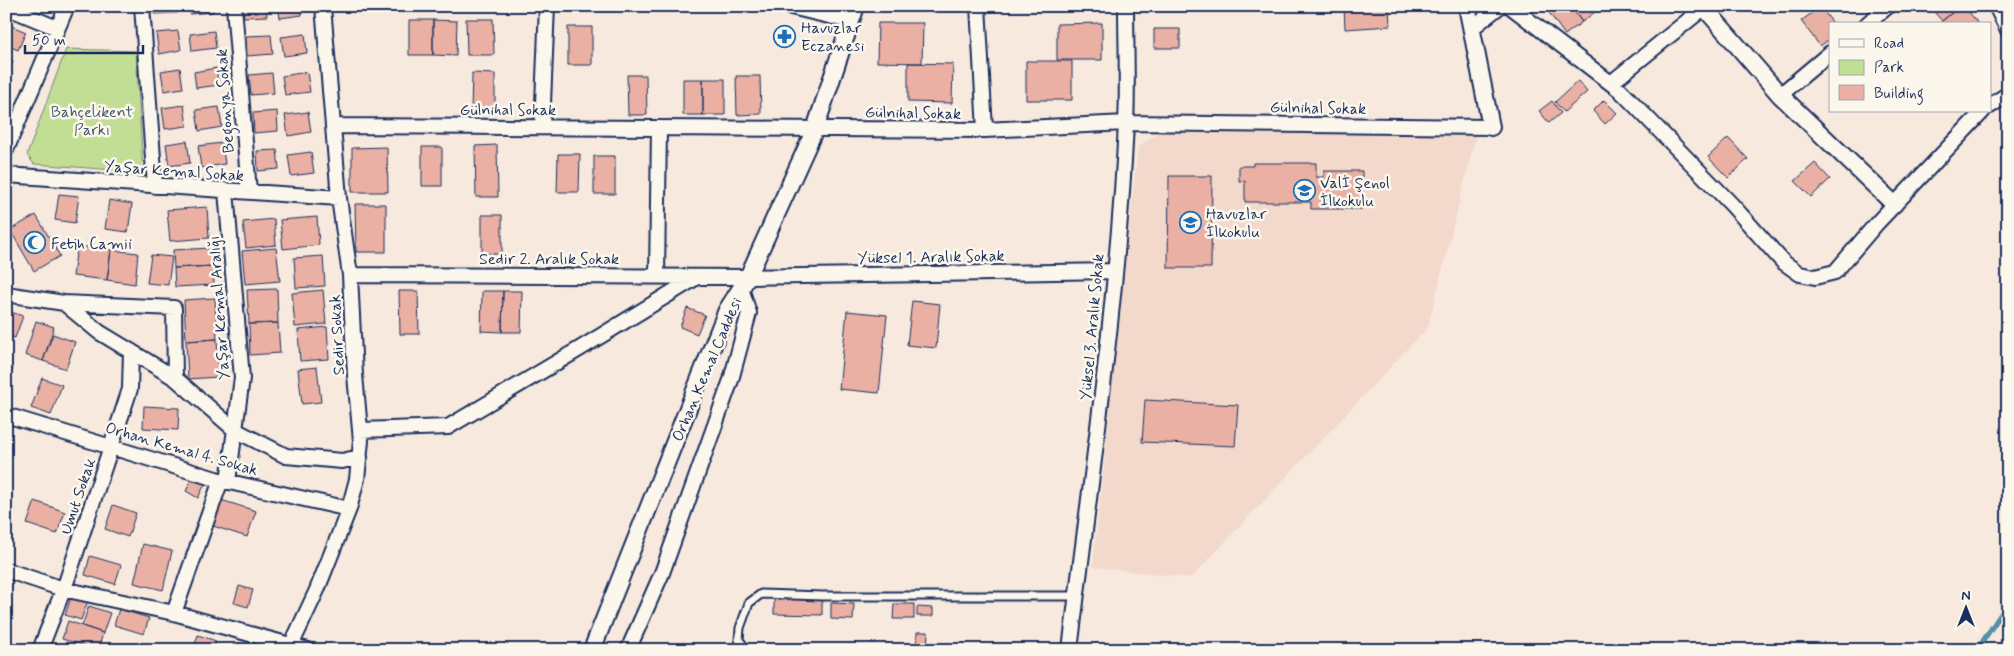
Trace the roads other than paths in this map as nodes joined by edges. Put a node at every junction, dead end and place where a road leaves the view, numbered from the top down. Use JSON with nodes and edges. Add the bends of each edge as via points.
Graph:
{"nodes":[{"id":1,"x":67,"y":6,"type":"edge"},
{"id":2,"x":142,"y":6,"type":"edge"},
{"id":3,"x":234,"y":6,"type":"edge"},
{"id":4,"x":323,"y":6,"type":"edge"},
{"id":5,"x":547,"y":6,"type":"edge"},
{"id":6,"x":787,"y":6,"type":"edge"},
{"id":7,"x":856,"y":6,"type":"edge"},
{"id":8,"x":978,"y":6,"type":"edge"},
{"id":9,"x":1126,"y":6,"type":"edge"},
{"id":10,"x":1467,"y":6,"type":"edge"},
{"id":11,"x":1500,"y":6,"type":"edge"},
{"id":12,"x":1510,"y":6,"type":"edge"},
{"id":13,"x":1888,"y":6,"type":"edge"},
{"id":14,"x":1996,"y":6,"type":"edge"},
{"id":15,"x":6,"y":7,"type":"edge"},
{"id":16,"x":1704,"y":7,"type":"edge"},
{"id":17,"x":850,"y":22,"type":"junction"},
{"id":18,"x":1869,"y":22,"type":"edge"},
{"id":19,"x":57,"y":28,"type":"junction"},
{"id":20,"x":1472,"y":28,"type":"junction"},
{"id":21,"x":2008,"y":30,"type":"edge"},
{"id":22,"x":1829,"y":55,"type":"edge"},
{"id":23,"x":1610,"y":83,"type":"junction"},
{"id":24,"x":2008,"y":94,"type":"edge"},
{"id":25,"x":1780,"y":95,"type":"junction"},
{"id":26,"x":1992,"y":105,"type":"edge"},
{"id":27,"x":1982,"y":112,"type":"edge"},
{"id":28,"x":1126,"y":122,"type":"junction"},
{"id":29,"x":334,"y":126,"type":"junction"},
{"id":30,"x":542,"y":127,"type":"junction"},
{"id":31,"x":1491,"y":127,"type":"joint"},
{"id":32,"x":659,"y":128,"type":"junction"},
{"id":33,"x":815,"y":128,"type":"junction"},
{"id":34,"x":985,"y":130,"type":"junction"},
{"id":35,"x":6,"y":150,"type":"edge"},
{"id":36,"x":6,"y":175,"type":"edge"},
{"id":37,"x":155,"y":186,"type":"junction"},
{"id":38,"x":226,"y":191,"type":"junction"},
{"id":39,"x":249,"y":192,"type":"junction"},
{"id":40,"x":339,"y":198,"type":"junction"},
{"id":41,"x":1894,"y":204,"type":"junction"},
{"id":42,"x":1114,"y":271,"type":"junction"},
{"id":43,"x":350,"y":275,"type":"junction"},
{"id":44,"x":657,"y":276,"type":"junction"},
{"id":45,"x":697,"y":276,"type":"junction"},
{"id":46,"x":744,"y":282,"type":"junction"},
{"id":47,"x":6,"y":294,"type":"edge"},
{"id":48,"x":64,"y":303,"type":"junction"},
{"id":49,"x":131,"y":351,"type":"junction"},
{"id":50,"x":175,"y":378,"type":"junction"},
{"id":51,"x":6,"y":415,"type":"edge"},
{"id":52,"x":235,"y":430,"type":"junction"},
{"id":53,"x":360,"y":430,"type":"junction"},
{"id":54,"x":112,"y":447,"type":"junction"},
{"id":55,"x":360,"y":457,"type":"junction"},
{"id":56,"x":224,"y":480,"type":"junction"},
{"id":57,"x":349,"y":509,"type":"junction"},
{"id":58,"x":6,"y":570,"type":"edge"},
{"id":59,"x":63,"y":589,"type":"junction"},
{"id":60,"x":1076,"y":596,"type":"junction"},
{"id":61,"x":174,"y":613,"type":"junction"},
{"id":62,"x":289,"y":648,"type":"edge"},
{"id":63,"x":40,"y":650,"type":"edge"},
{"id":64,"x":308,"y":650,"type":"edge"},
{"id":65,"x":592,"y":650,"type":"edge"},
{"id":66,"x":628,"y":650,"type":"edge"},
{"id":67,"x":746,"y":650,"type":"edge"},
{"id":68,"x":1070,"y":650,"type":"edge"}],
"edges":[{"from":1,"to":19,"type":"street"},
{"from":2,"to":37,"type":"street"},
{"from":3,"to":39,"type":"street","name":"Begonya Sokak"},
{"from":4,"to":29,"type":"street","name":"Sedir Sokak"},
{"from":5,"to":30,"type":"street"},
{"from":6,"to":17,"type":"street"},
{"from":7,"to":17,"type":"street","name":"Orhan Kemal Caddesi"},
{"from":8,"to":34,"type":"street"},
{"from":9,"to":28,"type":"street","name":"Yüksel 3. Aralık Sokak"},
{"from":10,"to":20,"type":"street"},
{"from":11,"to":20,"type":"street"},
{"from":12,"to":23,"type":"street"},
{"from":13,"to":18,"type":"street"},
{"from":14,"to":21,"type":"street"},
{"from":15,"to":19,"type":"street"},
{"from":16,"to":23,"type":"street"},
{"from":16,"to":25,"type":"street"},
{"from":17,"to":33,"type":"street","name":"Orhan Kemal Caddesi"},
{"from":19,"to":35,"type":"street"},
{"from":20,"to":31,"type":"street"},
{"from":22,"to":25,"type":"street"},
{"from":23,"to":41,"type":"street","via":[[1732,205],[1783,262],[1800,274],[1815,276],[1835,272]]},
{"from":24,"to":26,"type":"street"},
{"from":25,"to":41,"type":"street"},
{"from":27,"to":41,"type":"street"},
{"from":28,"to":31,"type":"street","name":"Gülnihal Sokak"},
{"from":28,"to":34,"type":"street","name":"Gülnihal Sokak"},
{"from":28,"to":42,"type":"street","name":"Yüksel 3. Aralık Sokak"},
{"from":29,"to":30,"type":"street","name":"Gülnihal Sokak"},
{"from":29,"to":40,"type":"street","name":"Sedir Sokak"},
{"from":30,"to":32,"type":"street","name":"Gülnihal Sokak"},
{"from":32,"to":33,"type":"street","name":"Gülnihal Sokak"},
{"from":32,"to":44,"type":"street"},
{"from":33,"to":34,"type":"street","name":"Gülnihal Sokak"},
{"from":33,"to":46,"type":"street","name":"Orhan Kemal Caddesi"},
{"from":36,"to":37,"type":"street","name":"Yaşar Kemal Sokak"},
{"from":37,"to":38,"type":"street","name":"Yaşar Kemal Sokak"},
{"from":38,"to":39,"type":"street","name":"Yaşar Kemal Sokak"},
{"from":38,"to":52,"type":"street","name":"Yaşar Kemal Aralığı","via":[[242,378]]},
{"from":39,"to":40,"type":"street","name":"Yaşar Kemal Sokak"},
{"from":40,"to":43,"type":"street","name":"Sedir Sokak"},
{"from":42,"to":46,"type":"street","name":"Yüksel 1. Aralık Sokak"},
{"from":42,"to":60,"type":"street","name":"Yüksel 3. Aralık Sokak","via":[[1100,416]]},
{"from":43,"to":44,"type":"street","name":"Sedir 2. Aralık Sokak"},
{"from":43,"to":53,"type":"street","name":"Sedir Sokak"},
{"from":44,"to":45,"type":"street","name":"Sedir 2. Aralık Sokak"},
{"from":45,"to":46,"type":"street","name":"Sedir 2. Aralık Sokak"},
{"from":45,"to":53,"type":"street","via":[[448,428]]},
{"from":46,"to":65,"type":"street","name":"Orhan Kemal Caddesi","via":[[727,310]]},
{"from":46,"to":66,"type":"street","via":[[749,313],[731,380],[662,573]]},
{"from":47,"to":48,"type":"street"},
{"from":48,"to":49,"type":"street","via":[[99,332]]},
{"from":48,"to":50,"type":"street","via":[[174,308]]},
{"from":49,"to":50,"type":"street"},
{"from":49,"to":54,"type":"street","name":"Umut Sokak","via":[[130,389]]},
{"from":50,"to":52,"type":"street"},
{"from":51,"to":54,"type":"street","name":"Orhan Kemal 4. Sokak"},
{"from":52,"to":55,"type":"street","via":[[286,456],[342,461]]},
{"from":52,"to":56,"type":"street","name":"Yaşar Kemal Aralığı"},
{"from":53,"to":55,"type":"street","name":"Sedir Sokak"},
{"from":54,"to":56,"type":"street","name":"Orhan Kemal 4. Sokak"},
{"from":54,"to":59,"type":"street","name":"Umut Sokak"},
{"from":55,"to":57,"type":"street","name":"Sedir Sokak"},
{"from":56,"to":57,"type":"street","name":"Orhan Kemal 4. Sokak"},
{"from":56,"to":61,"type":"street","name":"Yaşar Kemal Aralığı"},
{"from":57,"to":62,"type":"street","name":"Sedir Sokak","via":[[317,590]]},
{"from":58,"to":59,"type":"street"},
{"from":59,"to":61,"type":"street"},
{"from":59,"to":63,"type":"street","name":"Umut Sokak"},
{"from":60,"to":67,"type":"lane","via":[[761,594],[749,603],[740,628],[739,640]]},
{"from":60,"to":68,"type":"street","name":"Yüksel 3. Aralık Sokak"},
{"from":61,"to":62,"type":"street"},
{"from":62,"to":64,"type":"street"}]}
